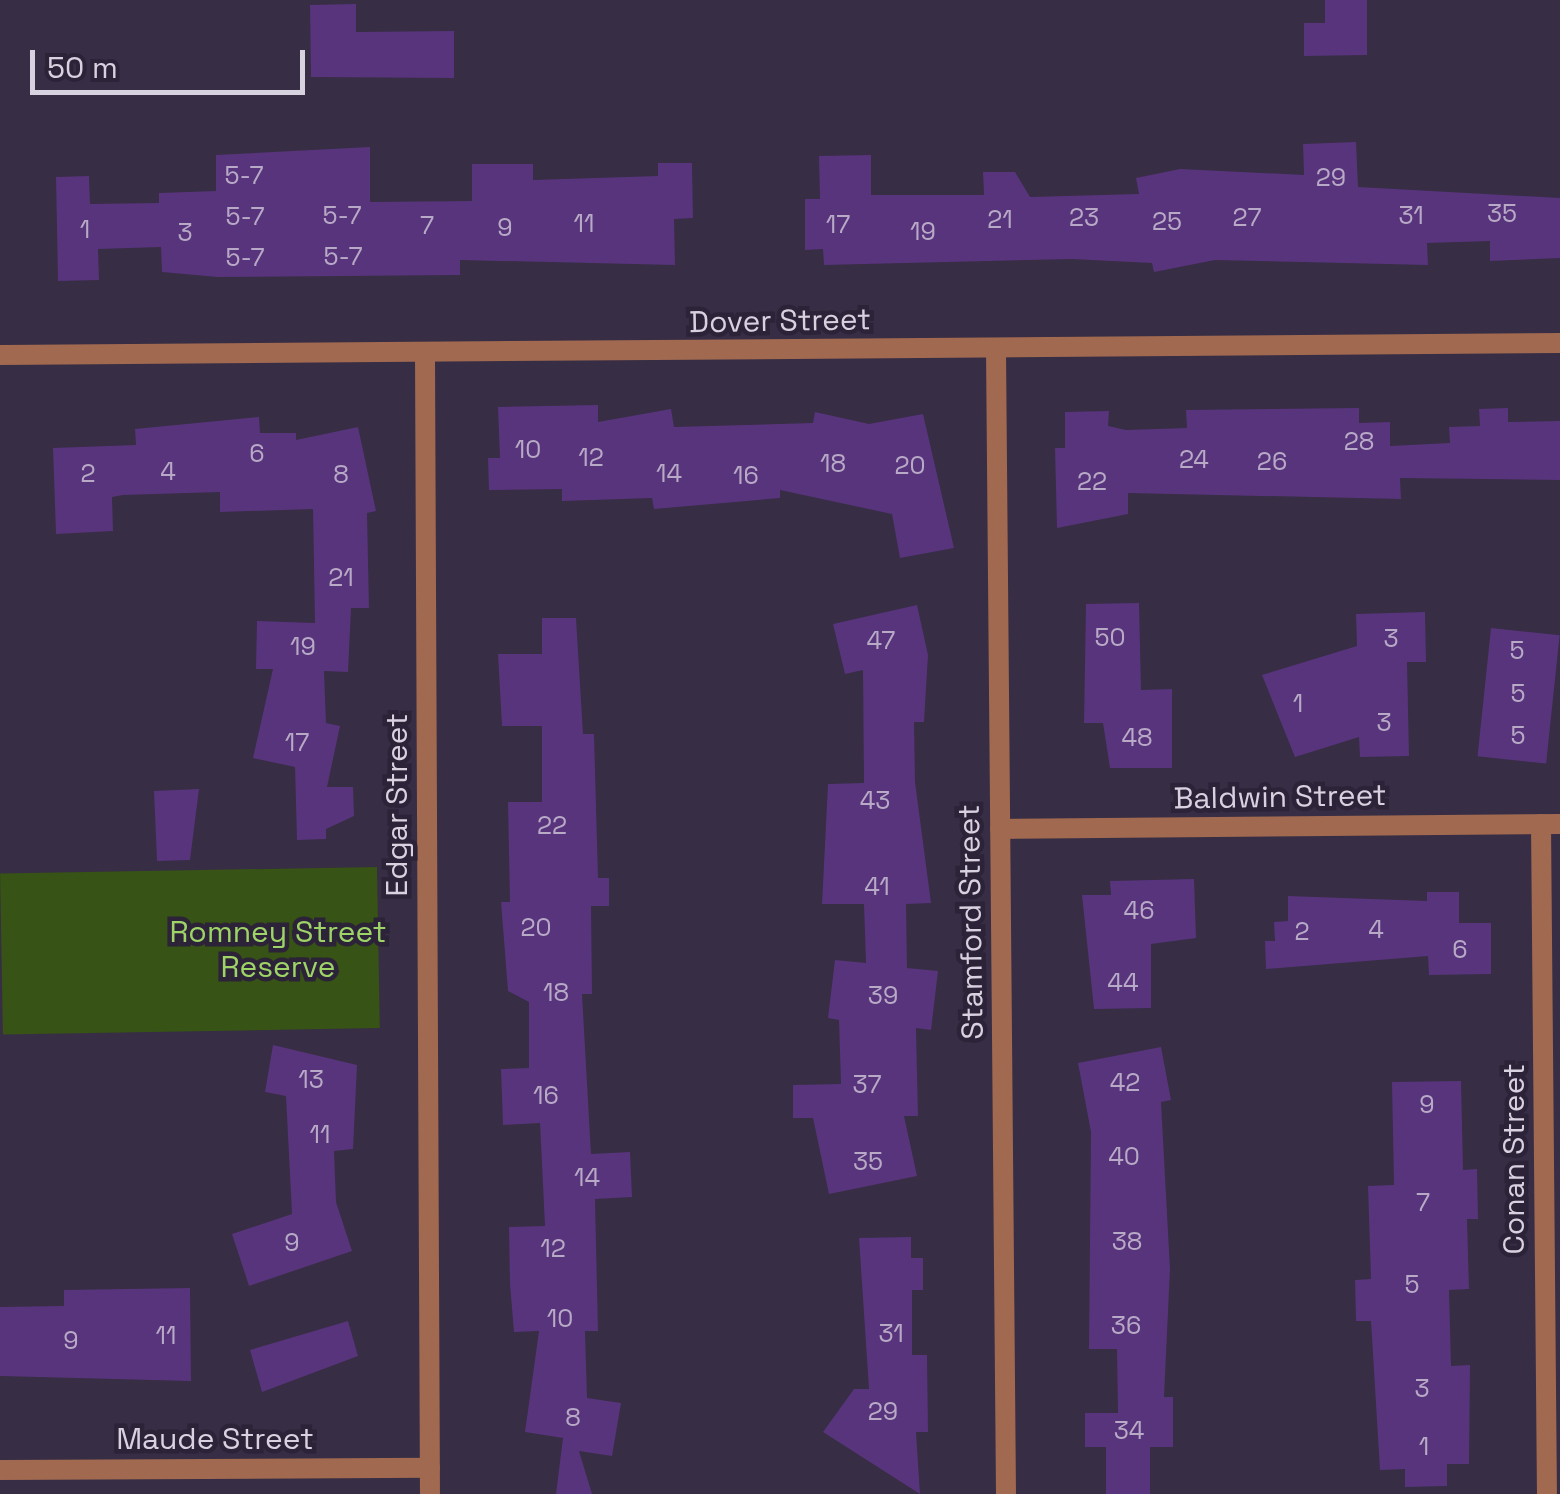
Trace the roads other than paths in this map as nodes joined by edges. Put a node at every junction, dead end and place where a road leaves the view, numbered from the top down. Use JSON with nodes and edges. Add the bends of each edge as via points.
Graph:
{"nodes":[{"id":1,"x":1560,"y":343,"type":"edge"},
{"id":2,"x":996,"y":349,"type":"junction"},
{"id":3,"x":425,"y":355,"type":"junction"},
{"id":4,"x":0,"y":356,"type":"edge"},
{"id":5,"x":1550,"y":824,"type":"edge"},
{"id":6,"x":1000,"y":829,"type":"junction"},
{"id":7,"x":430,"y":1468,"type":"junction"},
{"id":8,"x":0,"y":1470,"type":"edge"},
{"id":9,"x":430,"y":1494,"type":"edge"},
{"id":10,"x":1006,"y":1494,"type":"edge"},
{"id":11,"x":1547,"y":1494,"type":"edge"}],
"edges":[{"from":1,"to":2,"type":"street","name":"Dover Street"},
{"from":2,"to":3,"type":"street","name":"Dover Street"},
{"from":2,"to":6,"type":"street","name":"Stamford Street"},
{"from":3,"to":4,"type":"street","name":"Dover Street"},
{"from":3,"to":7,"type":"street","name":"Edgar Street"},
{"from":5,"to":6,"type":"street","name":"Baldwin Street"},
{"from":5,"to":11,"type":"street","name":"Conan Street"},
{"from":6,"to":10,"type":"street","name":"Stamford Street"},
{"from":7,"to":8,"type":"street","name":"Maude Street"},
{"from":7,"to":9,"type":"street","name":"Edgar Street"}]}
